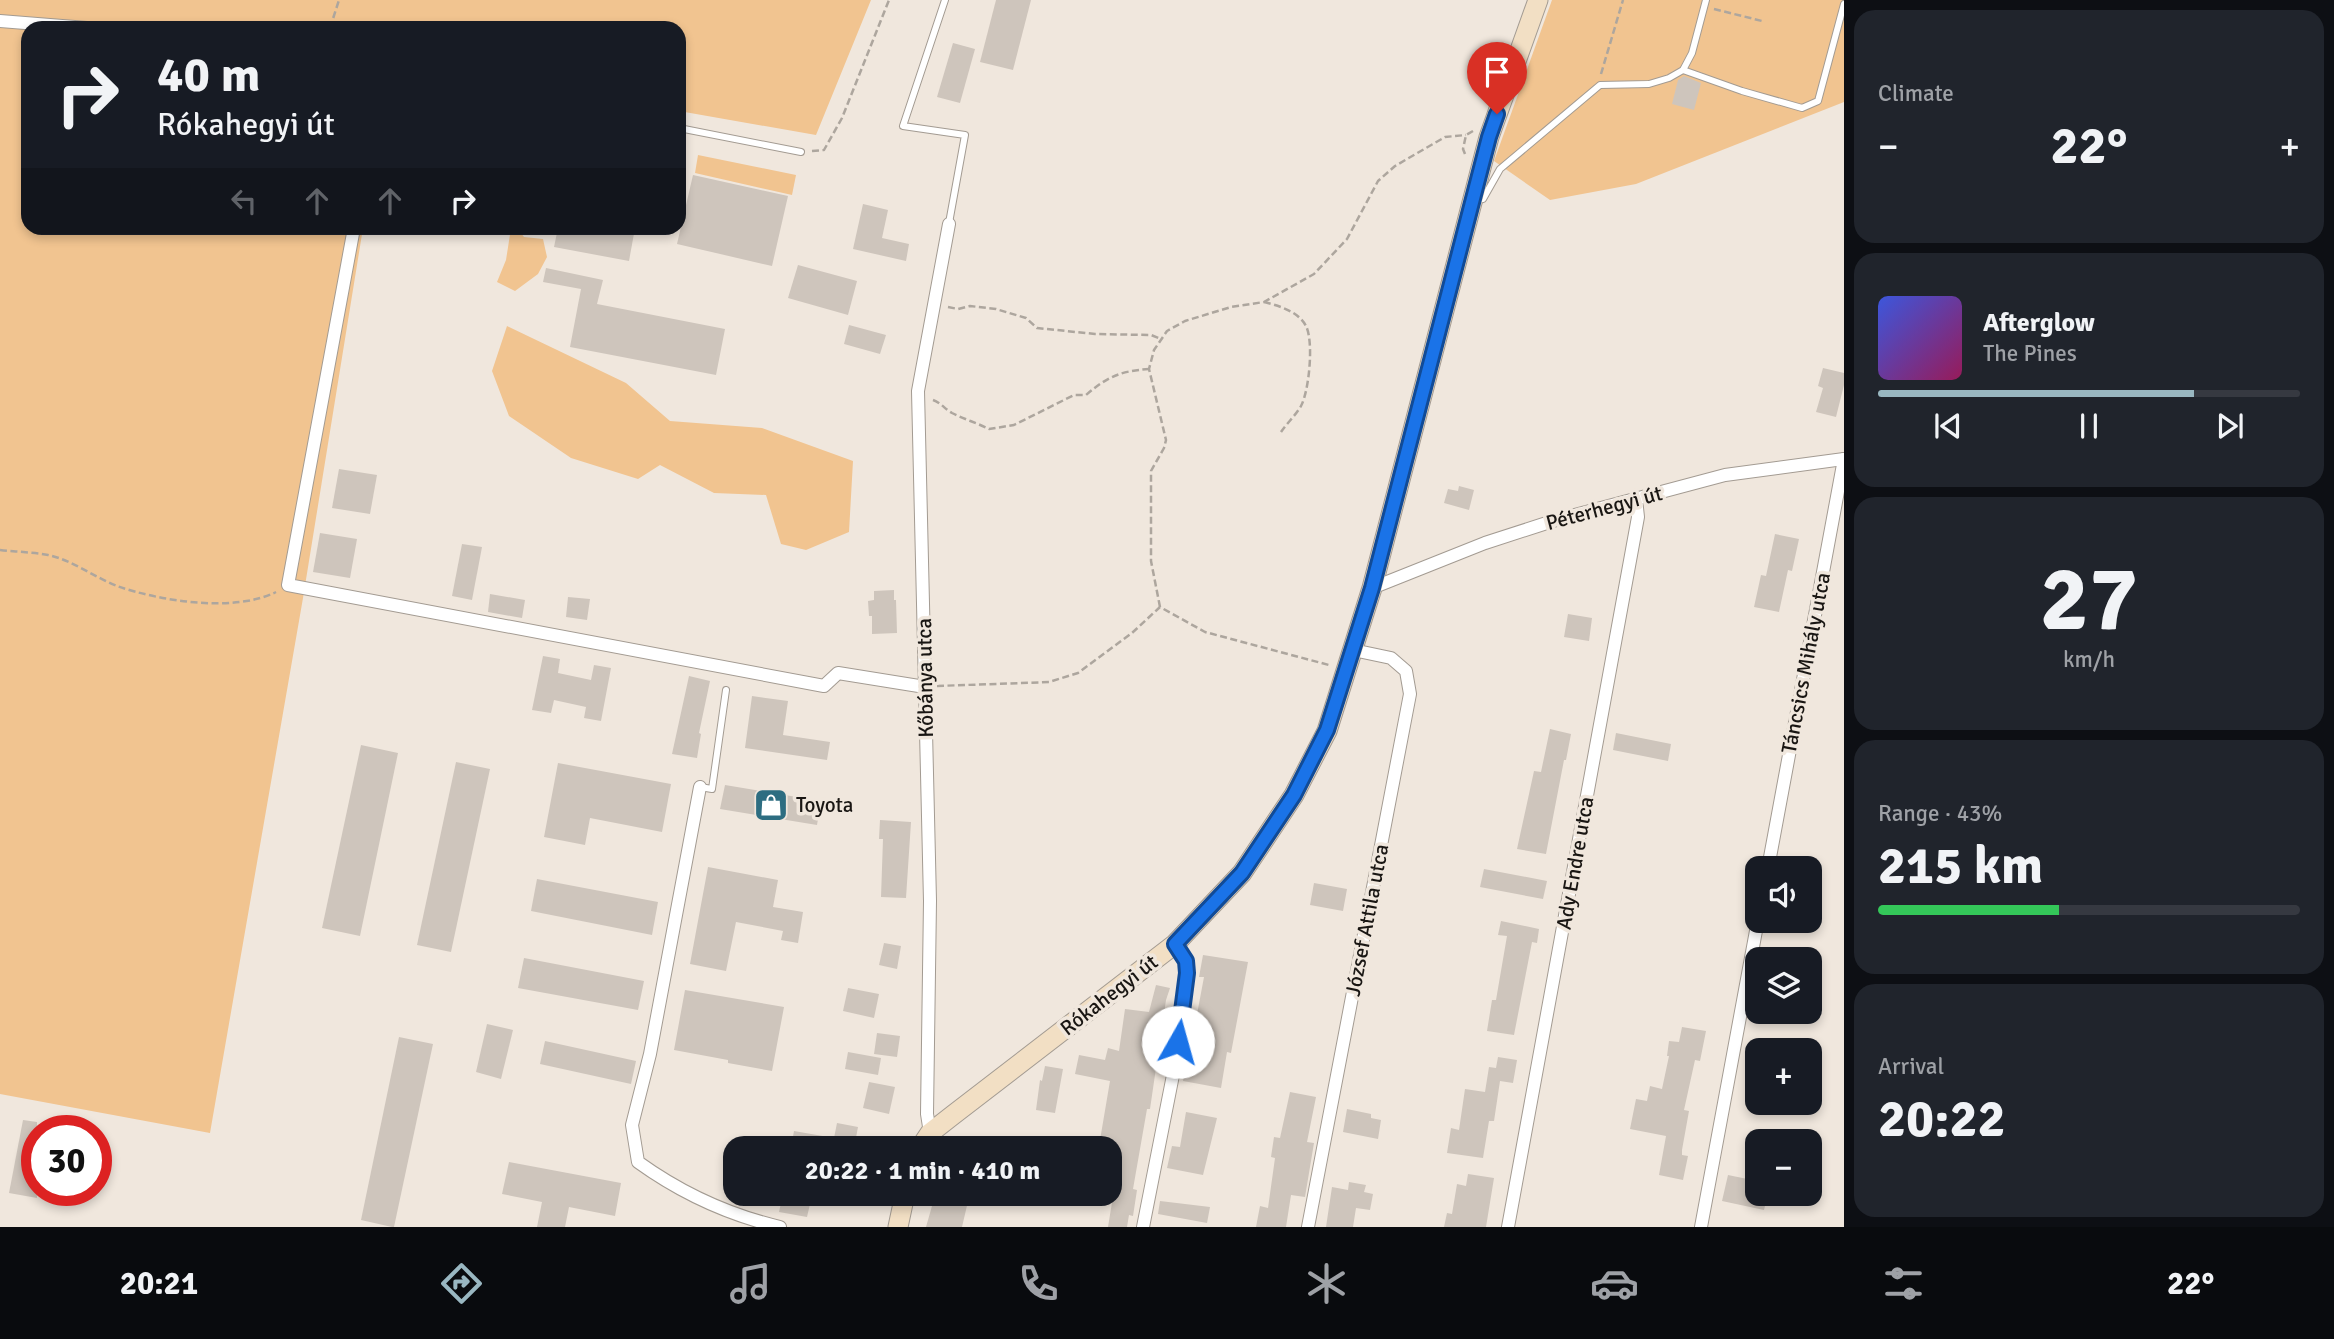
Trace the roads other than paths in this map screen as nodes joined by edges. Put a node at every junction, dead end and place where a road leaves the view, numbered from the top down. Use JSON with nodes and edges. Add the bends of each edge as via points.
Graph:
{"nodes":[{"id":1,"x":945,"y":0,"type":"edge"},
{"id":2,"x":1538,"y":0,"type":"edge"},
{"id":3,"x":1705,"y":4,"type":"edge"},
{"id":4,"x":1844,"y":4,"type":"edge"},
{"id":5,"x":0,"y":21,"type":"edge"},
{"id":6,"x":21,"y":23,"type":"edge"},
{"id":7,"x":1683,"y":70,"type":"junction"},
{"id":8,"x":686,"y":129,"type":"edge"},
{"id":9,"x":801,"y":152,"type":"road end"},
{"id":10,"x":1474,"y":201,"type":"junction"},
{"id":11,"x":949,"y":225,"type":"joint"},
{"id":12,"x":353,"y":235,"type":"edge"},
{"id":13,"x":1844,"y":459,"type":"edge"},
{"id":14,"x":1636,"y":499,"type":"junction"},
{"id":15,"x":1372,"y":588,"type":"junction"},
{"id":16,"x":1353,"y":650,"type":"junction"},
{"id":17,"x":925,"y":687,"type":"junction"},
{"id":18,"x":726,"y":690,"type":"dead end"},
{"id":19,"x":700,"y":788,"type":"joint"},
{"id":20,"x":1770,"y":856,"type":"edge"},
{"id":21,"x":1756,"y":933,"type":"edge"},
{"id":22,"x":1175,"y":944,"type":"junction"},
{"id":23,"x":925,"y":1136,"type":"edge"},
{"id":24,"x":931,"y":1136,"type":"edge"},
{"id":25,"x":902,"y":1206,"type":"edge"},
{"id":26,"x":780,"y":1227,"type":"edge"},
{"id":27,"x":898,"y":1227,"type":"edge"},
{"id":28,"x":1143,"y":1227,"type":"edge"},
{"id":29,"x":1308,"y":1227,"type":"edge"},
{"id":30,"x":1508,"y":1227,"type":"edge"},
{"id":31,"x":1701,"y":1227,"type":"edge"}],
"edges":[{"from":1,"to":11,"type":"lane","via":[[902,125],[965,135]]},
{"from":2,"to":10,"type":"street","name":"Rókahegyi út","via":[[1489,137]]},
{"from":3,"to":7,"type":"lane"},
{"from":4,"to":7,"type":"lane","via":[[1818,101],[1812,105],[1802,108]]},
{"from":5,"to":6,"type":"street"},
{"from":7,"to":10,"type":"lane","via":[[1649,84],[1600,85],[1500,169],[1483,199]]},
{"from":8,"to":9,"type":"lane"},
{"from":10,"to":15,"type":"street","name":"Rókahegyi út"},
{"from":11,"to":17,"type":"street","name":"Kőbánya utca","via":[[918,391]]},
{"from":12,"to":17,"type":"street","via":[[288,585],[824,686],[838,673]]},
{"from":13,"to":14,"type":"street","name":"Péterhegyi út","via":[[1725,475]]},
{"from":13,"to":20,"type":"street","name":"Táncsics Mihály utca"},
{"from":14,"to":15,"type":"street","name":"Péterhegyi út","via":[[1485,543]]},
{"from":14,"to":30,"type":"street","name":"Ady Endre utca","via":[[1638,517]]},
{"from":15,"to":16,"type":"street","name":"Rókahegyi út"},
{"from":16,"to":22,"type":"street","name":"Rókahegyi út","via":[[1327,730],[1294,795],[1242,873]]},
{"from":16,"to":29,"type":"street","name":"József Attila utca","via":[[1391,658],[1406,671],[1410,694]]},
{"from":17,"to":23,"type":"street","name":"Kőbánya utca","via":[[930,901]]},
{"from":18,"to":19,"type":"lane","via":[[712,789]]},
{"from":19,"to":26,"type":"street","via":[[650,1054],[632,1125],[638,1162],[701,1199]]},
{"from":21,"to":31,"type":"street"},
{"from":22,"to":24,"type":"street","name":"Rókahegyi út"},
{"from":22,"to":28,"type":"street","via":[[1186,961],[1187,973],[1175,1065]]},
{"from":25,"to":27,"type":"street"}]}
